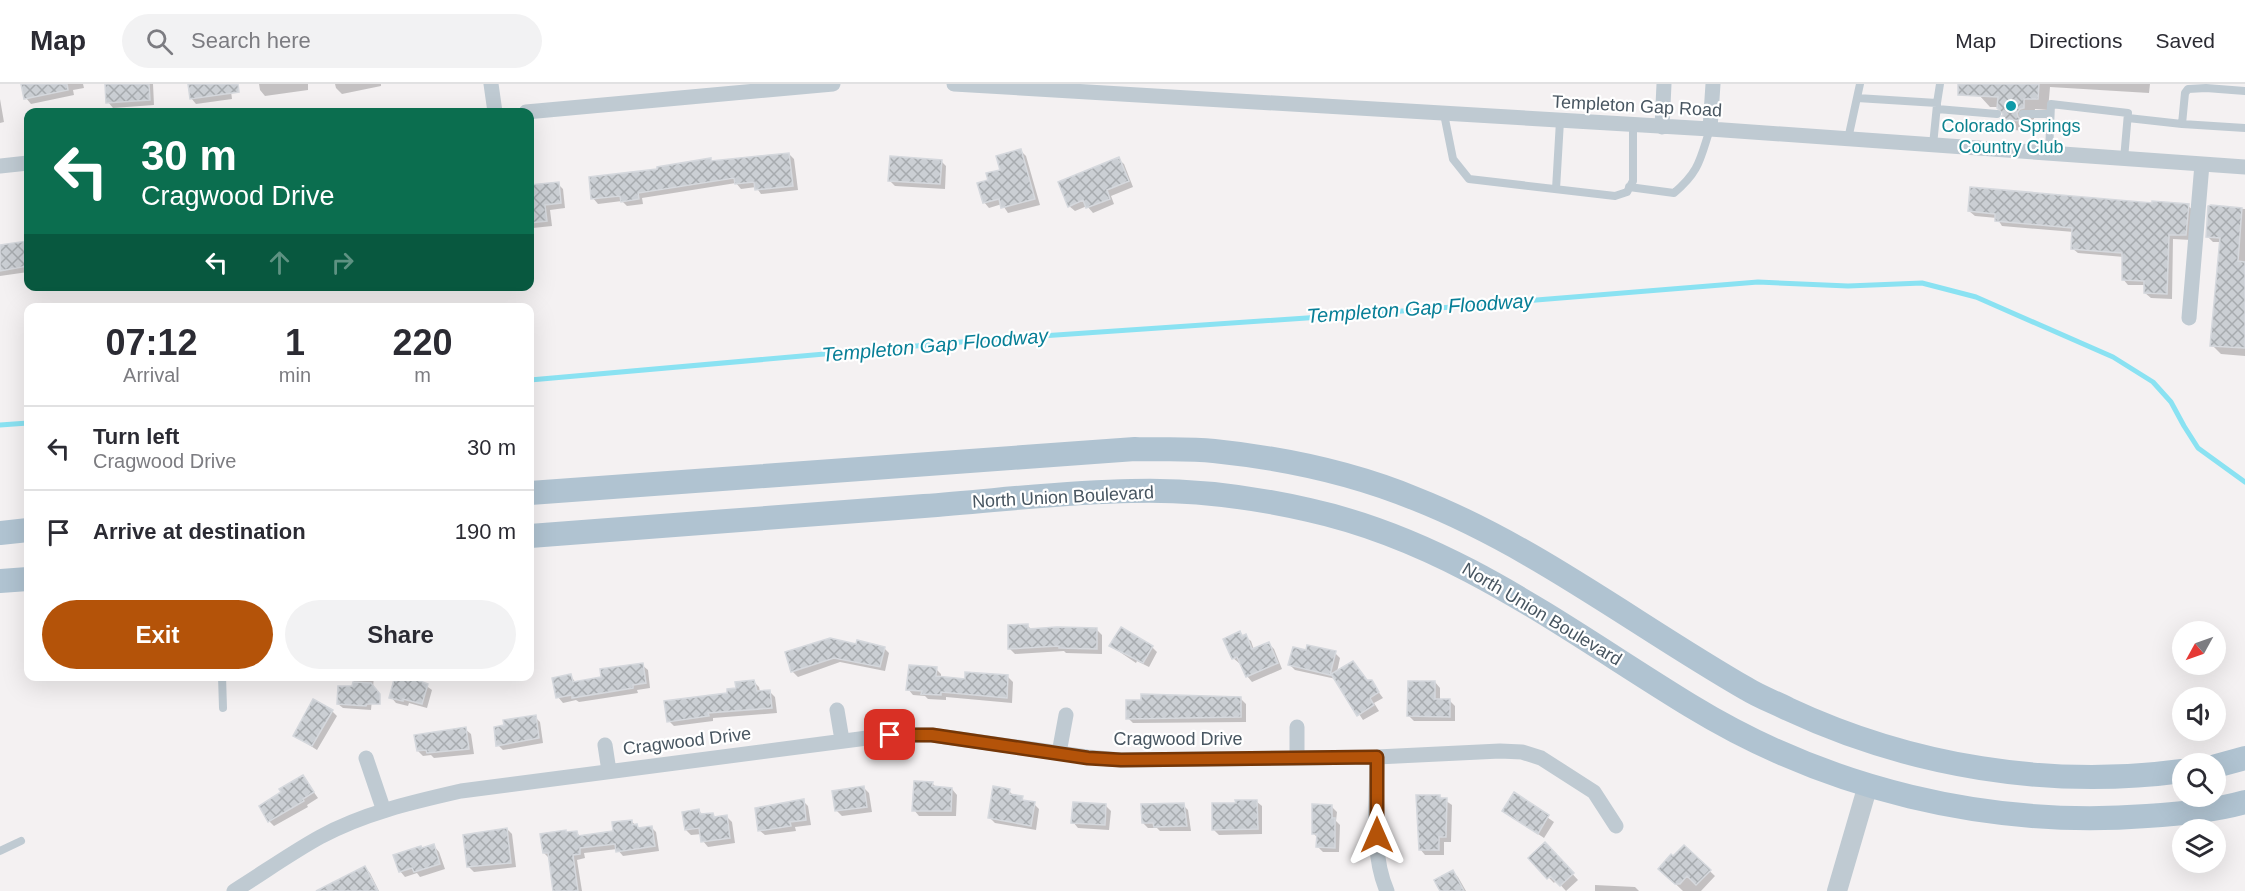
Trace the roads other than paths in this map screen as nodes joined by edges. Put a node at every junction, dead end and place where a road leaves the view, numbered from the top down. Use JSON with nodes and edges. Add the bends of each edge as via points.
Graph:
{"nodes":[{"id":1,"x":491,"y":84,"type":"edge"},
{"id":2,"x":833,"y":84,"type":"edge"},
{"id":3,"x":954,"y":84,"type":"edge"},
{"id":4,"x":1664,"y":84,"type":"edge"},
{"id":5,"x":1713,"y":84,"type":"edge"},
{"id":6,"x":1860,"y":84,"type":"edge"},
{"id":7,"x":1940,"y":84,"type":"edge"},
{"id":8,"x":2245,"y":91,"type":"edge"},
{"id":9,"x":1857,"y":98,"type":"junction"},
{"id":10,"x":1937,"y":106,"type":"junction"},
{"id":11,"x":494,"y":108,"type":"edge"},
{"id":12,"x":534,"y":111,"type":"edge"},
{"id":13,"x":1444,"y":114,"type":"junction"},
{"id":14,"x":1997,"y":114,"type":"dead end"},
{"id":15,"x":2023,"y":114,"type":"dead end"},
{"id":16,"x":2050,"y":114,"type":"junction"},
{"id":17,"x":2128,"y":118,"type":"junction"},
{"id":18,"x":1560,"y":121,"type":"junction"},
{"id":19,"x":2182,"y":124,"type":"junction"},
{"id":20,"x":1633,"y":126,"type":"junction"},
{"id":21,"x":1662,"y":127,"type":"junction"},
{"id":22,"x":2245,"y":128,"type":"edge"},
{"id":23,"x":1710,"y":129,"type":"junction"},
{"id":24,"x":1848,"y":139,"type":"junction"},
{"id":25,"x":1933,"y":145,"type":"junction"},
{"id":26,"x":2049,"y":153,"type":"junction"},
{"id":27,"x":2124,"y":159,"type":"junction"},
{"id":28,"x":24,"y":163,"type":"edge"},
{"id":29,"x":2202,"y":164,"type":"junction"},
{"id":30,"x":0,"y":166,"type":"edge"},
{"id":31,"x":2245,"y":167,"type":"edge"},
{"id":32,"x":1629,"y":187,"type":"junction"},
{"id":33,"x":1556,"y":189,"type":"junction"},
{"id":34,"x":2189,"y":318,"type":"dead end"},
{"id":35,"x":534,"y":493,"type":"edge"},
{"id":36,"x":24,"y":530,"type":"edge"},
{"id":37,"x":0,"y":533,"type":"edge"},
{"id":38,"x":534,"y":536,"type":"edge"},
{"id":39,"x":24,"y":579,"type":"edge"},
{"id":40,"x":0,"y":581,"type":"edge"},
{"id":41,"x":222,"y":681,"type":"edge"},
{"id":42,"x":223,"y":708,"type":"dead end"},
{"id":43,"x":837,"y":710,"type":"dead end"},
{"id":44,"x":1066,"y":715,"type":"dead end"},
{"id":45,"x":1297,"y":727,"type":"dead end"},
{"id":46,"x":842,"y":740,"type":"junction"},
{"id":47,"x":605,"y":745,"type":"dead end"},
{"id":48,"x":1059,"y":753,"type":"junction"},
{"id":49,"x":1377,"y":757,"type":"junction"},
{"id":50,"x":366,"y":758,"type":"dead end"},
{"id":51,"x":1297,"y":758,"type":"junction"},
{"id":52,"x":2245,"y":758,"type":"edge"},
{"id":53,"x":2226,"y":763,"type":"edge"},
{"id":54,"x":609,"y":771,"type":"junction"},
{"id":55,"x":2172,"y":772,"type":"edge"},
{"id":56,"x":1868,"y":785,"type":"junction"},
{"id":57,"x":2245,"y":802,"type":"edge"},
{"id":58,"x":384,"y":811,"type":"junction"},
{"id":59,"x":1616,"y":826,"type":"dead end"},
{"id":60,"x":21,"y":841,"type":"dead end"},
{"id":61,"x":0,"y":851,"type":"edge"},
{"id":62,"x":234,"y":891,"type":"edge"},
{"id":63,"x":1387,"y":891,"type":"edge"},
{"id":64,"x":1837,"y":891,"type":"edge"}],
"edges":[{"from":1,"to":11,"type":"street"},
{"from":2,"to":12,"type":"street"},
{"from":3,"to":13,"type":"street","name":"Templeton Gap Road"},
{"from":4,"to":21,"type":"street"},
{"from":5,"to":23,"type":"street"},
{"from":6,"to":9,"type":"lane"},
{"from":7,"to":10,"type":"lane"},
{"from":8,"to":19,"type":"lane","via":[[2188,89]]},
{"from":9,"to":10,"type":"lane"},
{"from":9,"to":24,"type":"lane"},
{"from":10,"to":14,"type":"lane"},
{"from":10,"to":25,"type":"lane"},
{"from":13,"to":18,"type":"street","name":"Templeton Gap Road"},
{"from":13,"to":33,"type":"lane","via":[[1453,159],[1469,179]]},
{"from":15,"to":16,"type":"lane"},
{"from":16,"to":17,"type":"lane","via":[[2051,104],[2128,113]]},
{"from":16,"to":26,"type":"lane"},
{"from":17,"to":19,"type":"lane"},
{"from":17,"to":27,"type":"lane"},
{"from":18,"to":20,"type":"street","name":"Templeton Gap Road"},
{"from":18,"to":33,"type":"lane"},
{"from":19,"to":22,"type":"lane"},
{"from":20,"to":21,"type":"street","name":"Templeton Gap Road"},
{"from":20,"to":32,"type":"lane","via":[[1633,182]]},
{"from":21,"to":23,"type":"street","name":"Templeton Gap Road"},
{"from":23,"to":24,"type":"street","name":"Templeton Gap Road"},
{"from":23,"to":32,"type":"lane","via":[[1691,179],[1674,193]]},
{"from":24,"to":25,"type":"street","name":"Templeton Gap Road"},
{"from":25,"to":26,"type":"street","name":"Templeton Gap Road"},
{"from":26,"to":27,"type":"street","name":"Templeton Gap Road"},
{"from":27,"to":29,"type":"street","name":"Templeton Gap Road"},
{"from":28,"to":30,"type":"street"},
{"from":29,"to":31,"type":"street","name":"Templeton Gap Road"},
{"from":29,"to":34,"type":"street"},
{"from":32,"to":33,"type":"lane","via":[[1627,192],[1615,196]]},
{"from":35,"to":55,"type":"main road","via":[[1135,449],[1211,451],[1276,459],[1414,498],[1469,522],[1516,546],[1750,691],[1860,739],[1915,755],[2039,775]]},
{"from":36,"to":37,"type":"main road"},
{"from":38,"to":56,"type":"main road","name":"North Union Boulevard","via":[[1133,490],[1260,500],[1366,526],[1422,547],[1491,580],[1695,708],[1750,738],[1791,759]]},
{"from":39,"to":40,"type":"main road"},
{"from":41,"to":42,"type":"lane"},
{"from":43,"to":46,"type":"street"},
{"from":44,"to":48,"type":"street"},
{"from":45,"to":51,"type":"street"},
{"from":46,"to":48,"type":"street","name":"Cragwood Drive","via":[[932,735]]},
{"from":46,"to":54,"type":"street","name":"Cragwood Drive"},
{"from":47,"to":54,"type":"street","name":"Cragwood Drive"},
{"from":48,"to":51,"type":"street","name":"Cragwood Drive","via":[[1121,760]]},
{"from":49,"to":51,"type":"street","name":"Cragwood Drive"},
{"from":49,"to":59,"type":"street","name":"Cragwood Drive","via":[[1522,752],[1541,758],[1594,792]]},
{"from":49,"to":63,"type":"street","via":[[1377,856]]},
{"from":50,"to":58,"type":"street"},
{"from":52,"to":53,"type":"main road"},
{"from":54,"to":58,"type":"street","name":"Cragwood Drive","via":[[461,791]]},
{"from":56,"to":57,"type":"main road","name":"North Union Boulevard","via":[[1952,806],[2086,819],[2190,813]]},
{"from":56,"to":64,"type":"street"},
{"from":58,"to":62,"type":"street","name":"Cragwood Drive","via":[[320,836]]},
{"from":60,"to":61,"type":"lane"}]}
